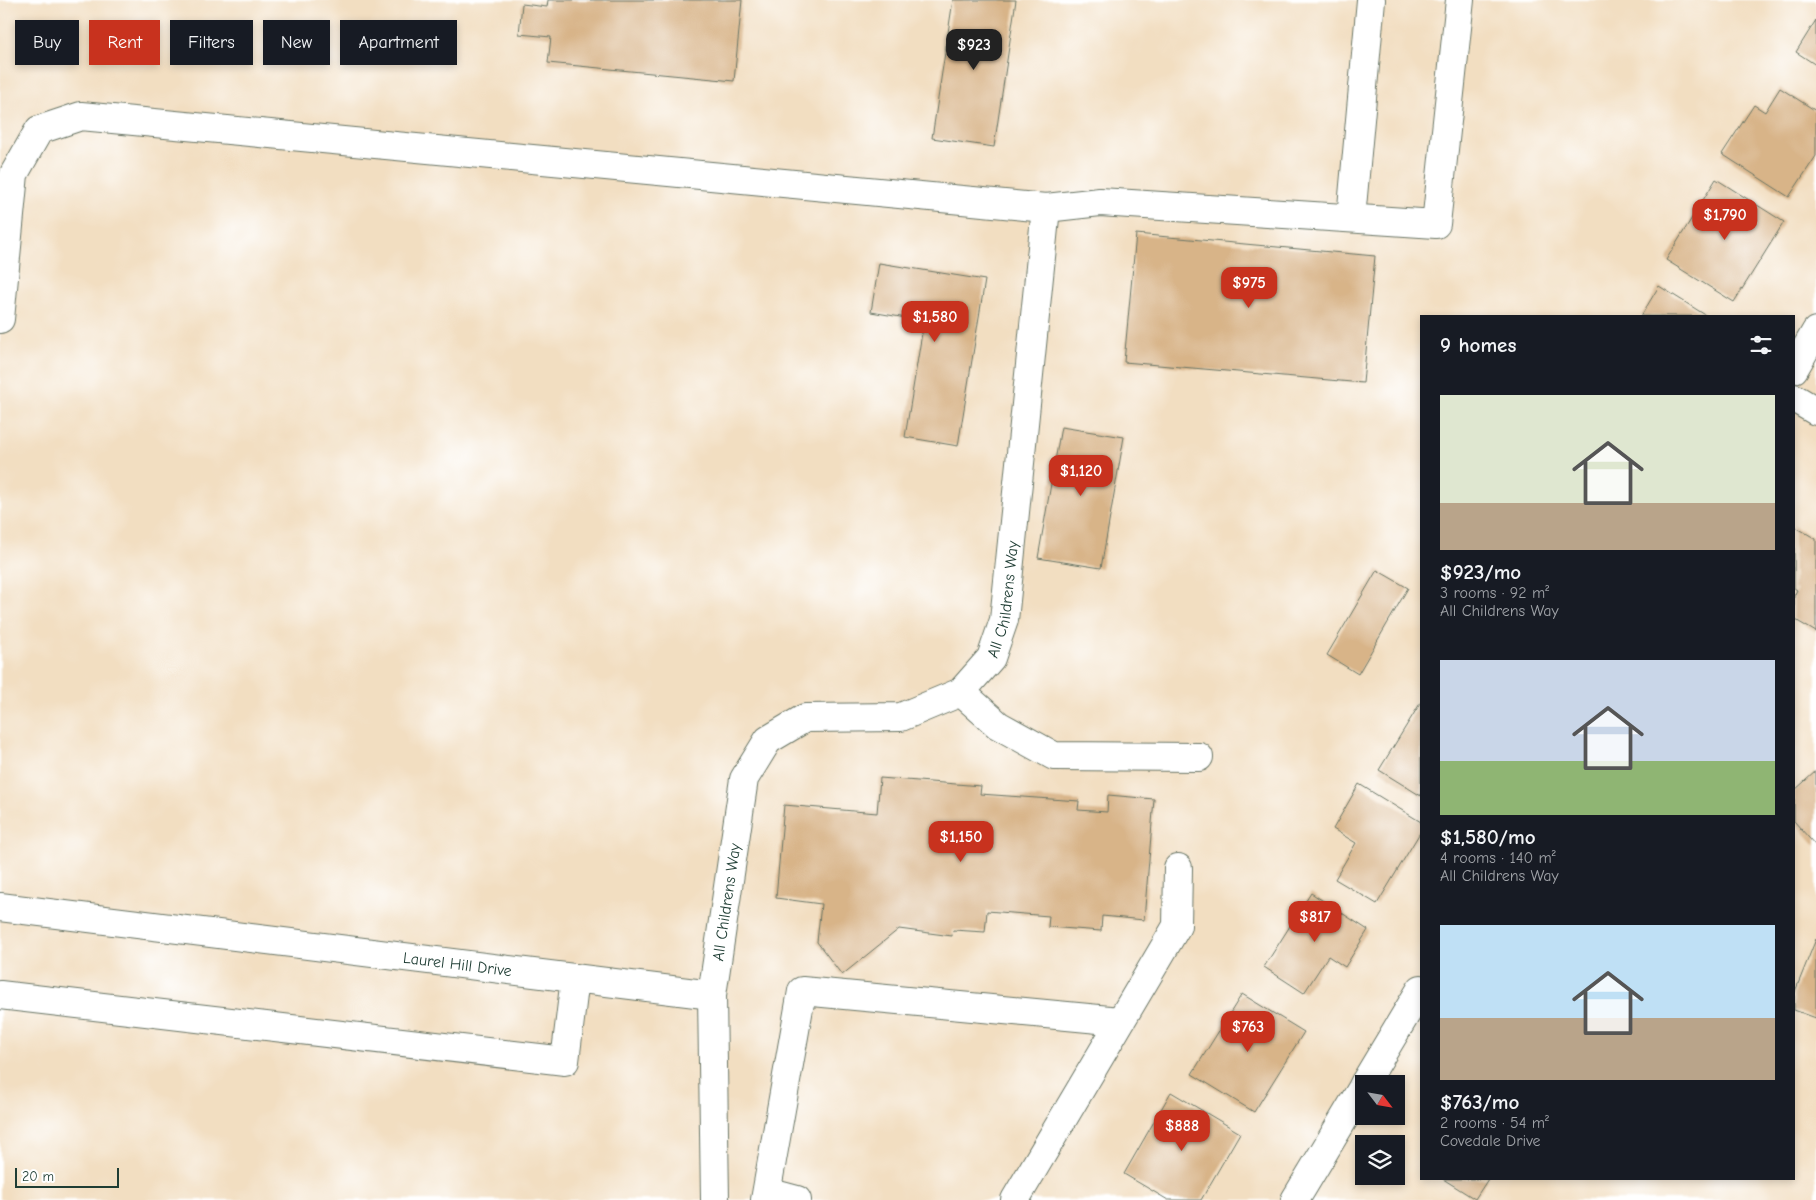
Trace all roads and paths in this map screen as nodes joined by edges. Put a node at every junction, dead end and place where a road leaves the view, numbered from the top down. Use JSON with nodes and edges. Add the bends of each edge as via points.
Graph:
{"nodes":[{"id":1,"x":1371,"y":0,"type":"edge"},
{"id":2,"x":1460,"y":0,"type":"edge"},
{"id":3,"x":7,"y":173,"type":"edge"},
{"id":4,"x":1046,"y":208,"type":"junction"},
{"id":5,"x":1351,"y":218,"type":"junction"},
{"id":6,"x":0,"y":319,"type":"edge"},
{"id":7,"x":1816,"y":331,"type":"edge"},
{"id":8,"x":1795,"y":367,"type":"edge"},
{"id":9,"x":1795,"y":399,"type":"edge"},
{"id":10,"x":1816,"y":411,"type":"edge"},
{"id":11,"x":961,"y":692,"type":"junction"},
{"id":12,"x":1199,"y":757,"type":"dead end"},
{"id":13,"x":1178,"y":868,"type":"dead end"},
{"id":14,"x":0,"y":907,"type":"edge"},
{"id":15,"x":575,"y":978,"type":"junction"},
{"id":16,"x":1420,"y":991,"type":"edge"},
{"id":17,"x":0,"y":995,"type":"edge"},
{"id":18,"x":712,"y":995,"type":"junction"},
{"id":19,"x":1120,"y":1022,"type":"junction"},
{"id":20,"x":1369,"y":1075,"type":"edge"},
{"id":21,"x":1355,"y":1099,"type":"edge"},
{"id":22,"x":766,"y":1196,"type":"edge"},
{"id":23,"x":716,"y":1200,"type":"edge"},
{"id":24,"x":797,"y":1200,"type":"edge"},
{"id":25,"x":1015,"y":1200,"type":"edge"},
{"id":26,"x":1295,"y":1200,"type":"edge"}],
"edges":[{"from":1,"to":5,"type":"street"},
{"from":2,"to":5,"type":"street","via":[[1436,224]]},
{"from":3,"to":4,"type":"street","via":[[40,130],[82,116]]},
{"from":3,"to":6,"type":"street"},
{"from":4,"to":5,"type":"street","via":[[1100,202]]},
{"from":4,"to":11,"type":"street","name":"All Childrens Way","via":[[1004,620],[991,658]]},
{"from":7,"to":8,"type":"street"},
{"from":9,"to":10,"type":"street"},
{"from":11,"to":12,"type":"street","via":[[998,726],[1054,756]]},
{"from":11,"to":18,"type":"street","name":"All Childrens Way","via":[[901,717],[805,718],[768,740],[744,779]]},
{"from":13,"to":19,"type":"street","via":[[1177,926]]},
{"from":14,"to":15,"type":"street","name":"Laurel Hill Drive"},
{"from":15,"to":17,"type":"street","via":[[565,1061]]},
{"from":15,"to":18,"type":"street","name":"Laurel Hill Drive"},
{"from":16,"to":20,"type":"street"},
{"from":18,"to":23,"type":"street"},
{"from":19,"to":22,"type":"street","via":[[802,991]]},
{"from":19,"to":25,"type":"street"},
{"from":21,"to":26,"type":"street"},
{"from":22,"to":24,"type":"street"}]}
